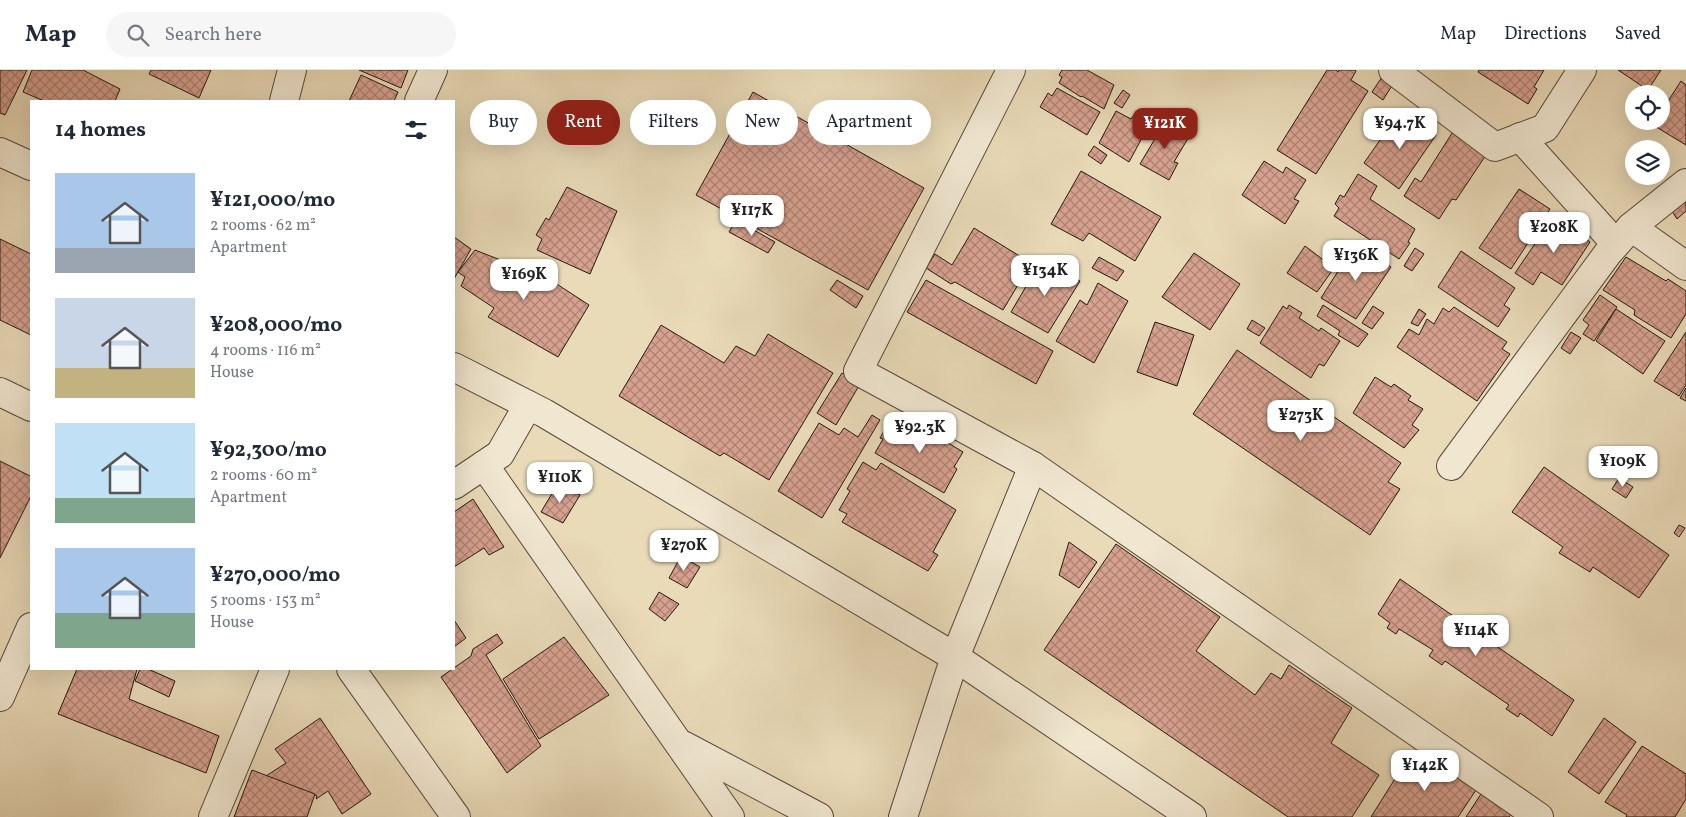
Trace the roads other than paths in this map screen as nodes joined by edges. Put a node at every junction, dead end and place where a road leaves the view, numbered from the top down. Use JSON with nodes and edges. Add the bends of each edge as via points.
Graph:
{"nodes":[{"id":1,"x":292,"y":70,"type":"edge"},
{"id":2,"x":433,"y":70,"type":"edge"},
{"id":3,"x":1011,"y":70,"type":"edge"},
{"id":4,"x":1393,"y":70,"type":"edge"},
{"id":5,"x":1582,"y":70,"type":"edge"},
{"id":6,"x":284,"y":100,"type":"edge"},
{"id":7,"x":418,"y":100,"type":"edge"},
{"id":8,"x":1520,"y":137,"type":"junction"},
{"id":9,"x":0,"y":152,"type":"edge"},
{"id":10,"x":30,"y":166,"type":"edge"},
{"id":11,"x":1686,"y":183,"type":"edge"},
{"id":12,"x":1624,"y":236,"type":"junction"},
{"id":13,"x":1686,"y":266,"type":"edge"},
{"id":14,"x":455,"y":368,"type":"edge"},
{"id":15,"x":0,"y":392,"type":"edge"},
{"id":16,"x":528,"y":405,"type":"junction"},
{"id":17,"x":30,"y":407,"type":"edge"},
{"id":18,"x":484,"y":465,"type":"junction"},
{"id":19,"x":1033,"y":466,"type":"junction"},
{"id":20,"x":1451,"y":466,"type":"dead end"},
{"id":21,"x":455,"y":484,"type":"edge"},
{"id":22,"x":30,"y":629,"type":"edge"},
{"id":23,"x":955,"y":657,"type":"junction"},
{"id":24,"x":275,"y":670,"type":"edge"},
{"id":25,"x":352,"y":670,"type":"edge"},
{"id":26,"x":0,"y":697,"type":"edge"},
{"id":27,"x":678,"y":742,"type":"junction"},
{"id":28,"x":445,"y":811,"type":"edge"},
{"id":29,"x":214,"y":817,"type":"edge"},
{"id":30,"x":730,"y":817,"type":"edge"},
{"id":31,"x":819,"y":817,"type":"edge"},
{"id":32,"x":903,"y":817,"type":"edge"},
{"id":33,"x":1192,"y":817,"type":"edge"},
{"id":34,"x":1539,"y":817,"type":"edge"}],
"edges":[{"from":1,"to":6,"type":"street"},
{"from":2,"to":7,"type":"street"},
{"from":3,"to":19,"type":"street","via":[[858,371]]},
{"from":4,"to":8,"type":"street","via":[[1495,147]]},
{"from":5,"to":8,"type":"street","via":[[1544,128]]},
{"from":8,"to":12,"type":"street"},
{"from":9,"to":10,"type":"street"},
{"from":11,"to":12,"type":"street"},
{"from":12,"to":13,"type":"street"},
{"from":12,"to":20,"type":"street","via":[[1608,253]]},
{"from":14,"to":16,"type":"street"},
{"from":15,"to":17,"type":"street"},
{"from":16,"to":18,"type":"street","via":[[500,454]]},
{"from":16,"to":23,"type":"street"},
{"from":18,"to":21,"type":"street"},
{"from":18,"to":27,"type":"street"},
{"from":19,"to":23,"type":"street"},
{"from":19,"to":34,"type":"street"},
{"from":22,"to":26,"type":"street"},
{"from":23,"to":32,"type":"street"},
{"from":23,"to":33,"type":"street"},
{"from":24,"to":29,"type":"street"},
{"from":25,"to":28,"type":"street"},
{"from":27,"to":30,"type":"street"},
{"from":27,"to":31,"type":"street"}]}
